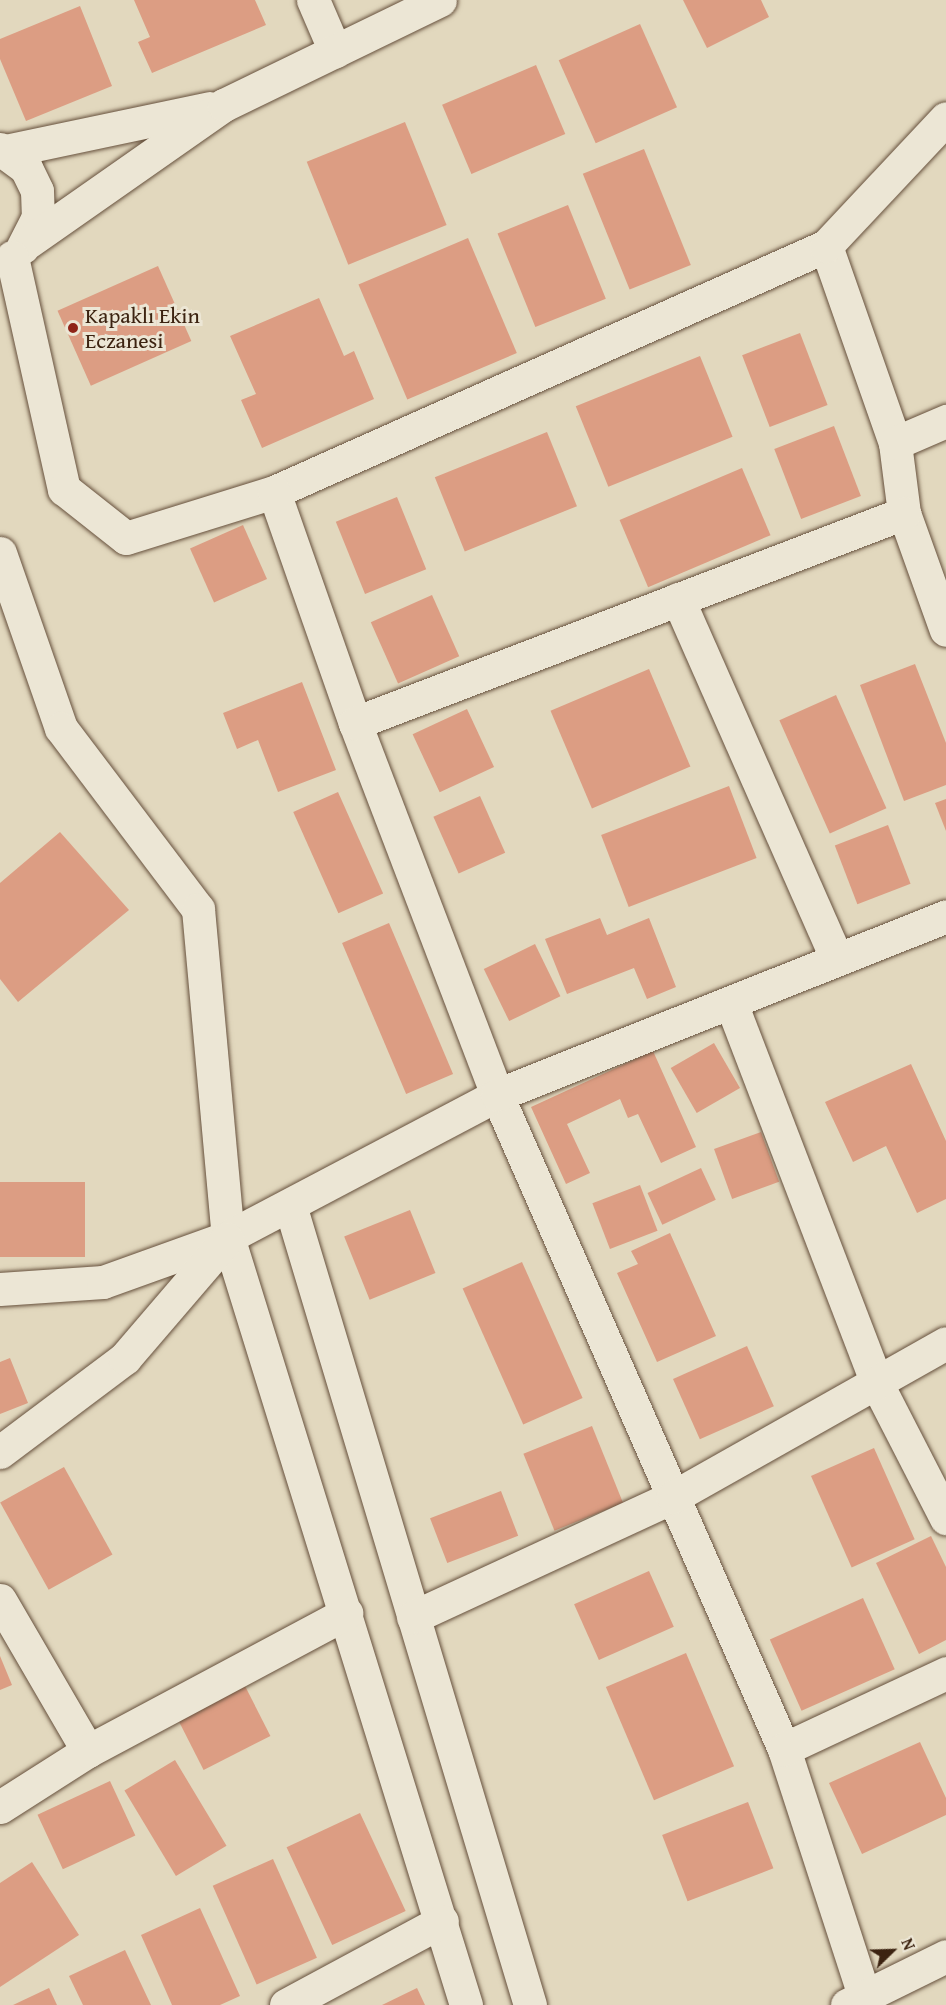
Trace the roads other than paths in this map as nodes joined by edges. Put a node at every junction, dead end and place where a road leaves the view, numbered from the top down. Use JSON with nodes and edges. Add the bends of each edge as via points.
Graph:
{"nodes":[{"id":1,"x":313,"y":0,"type":"edge"},
{"id":2,"x":440,"y":0,"type":"edge"},
{"id":3,"x":335,"y":51,"type":"junction"},
{"id":4,"x":224,"y":105,"type":"junction"},
{"id":5,"x":946,"y":118,"type":"edge"},
{"id":6,"x":3,"y":150,"type":"edge"},
{"id":7,"x":826,"y":246,"type":"junction"},
{"id":8,"x":8,"y":258,"type":"edge"},
{"id":9,"x":946,"y":421,"type":"edge"},
{"id":10,"x":895,"y":442,"type":"junction"},
{"id":11,"x":274,"y":492,"type":"junction"},
{"id":12,"x":904,"y":513,"type":"junction"},
{"id":13,"x":0,"y":553,"type":"edge"},
{"id":14,"x":678,"y":599,"type":"junction"},
{"id":15,"x":946,"y":630,"type":"edge"},
{"id":16,"x":355,"y":723,"type":"junction"},
{"id":17,"x":946,"y":916,"type":"edge"},
{"id":18,"x":836,"y":958,"type":"junction"},
{"id":19,"x":731,"y":1004,"type":"junction"},
{"id":20,"x":497,"y":1095,"type":"junction"},
{"id":21,"x":290,"y":1205,"type":"junction"},
{"id":22,"x":228,"y":1237,"type":"junction"},
{"id":23,"x":0,"y":1289,"type":"edge"},
{"id":24,"x":946,"y":1343,"type":"edge"},
{"id":25,"x":877,"y":1384,"type":"junction"},
{"id":26,"x":0,"y":1452,"type":"edge"},
{"id":27,"x":673,"y":1497,"type":"junction"},
{"id":28,"x":946,"y":1518,"type":"edge"},
{"id":29,"x":0,"y":1600,"type":"edge"},
{"id":30,"x":346,"y":1613,"type":"junction"},
{"id":31,"x":413,"y":1617,"type":"junction"},
{"id":32,"x":946,"y":1673,"type":"edge"},
{"id":33,"x":784,"y":1749,"type":"junction"},
{"id":34,"x":88,"y":1751,"type":"junction"},
{"id":35,"x":0,"y":1807,"type":"edge"},
{"id":36,"x":442,"y":1921,"type":"junction"},
{"id":37,"x":946,"y":1956,"type":"edge"},
{"id":38,"x":859,"y":2002,"type":"edge"},
{"id":39,"x":286,"y":2005,"type":"edge"},
{"id":40,"x":466,"y":2005,"type":"edge"},
{"id":41,"x":530,"y":2005,"type":"edge"}],
"edges":[{"from":1,"to":3,"type":"street"},
{"from":2,"to":3,"type":"street"},
{"from":3,"to":4,"type":"street"},
{"from":4,"to":6,"type":"street"},
{"from":4,"to":8,"type":"street"},
{"from":5,"to":7,"type":"street"},
{"from":6,"to":8,"type":"street","via":[[26,168],[37,191],[38,217]]},
{"from":7,"to":10,"type":"street"},
{"from":7,"to":11,"type":"street"},
{"from":8,"to":11,"type":"street","via":[[64,489],[126,538]]},
{"from":9,"to":10,"type":"street"},
{"from":10,"to":12,"type":"street"},
{"from":11,"to":16,"type":"street"},
{"from":12,"to":14,"type":"street"},
{"from":12,"to":15,"type":"street"},
{"from":13,"to":22,"type":"street","via":[[61,728],[198,909]]},
{"from":14,"to":16,"type":"street"},
{"from":14,"to":18,"type":"street"},
{"from":16,"to":20,"type":"street"},
{"from":17,"to":18,"type":"street"},
{"from":18,"to":19,"type":"street"},
{"from":19,"to":20,"type":"street"},
{"from":19,"to":25,"type":"street"},
{"from":20,"to":21,"type":"street"},
{"from":20,"to":27,"type":"street"},
{"from":21,"to":22,"type":"street"},
{"from":21,"to":31,"type":"street"},
{"from":22,"to":23,"type":"street","via":[[103,1282]]},
{"from":22,"to":26,"type":"street","via":[[125,1358]]},
{"from":22,"to":30,"type":"street"},
{"from":24,"to":25,"type":"street"},
{"from":25,"to":27,"type":"street"},
{"from":25,"to":28,"type":"street"},
{"from":27,"to":31,"type":"street"},
{"from":27,"to":33,"type":"street"},
{"from":29,"to":34,"type":"street"},
{"from":30,"to":34,"type":"street"},
{"from":30,"to":36,"type":"street"},
{"from":31,"to":41,"type":"street"},
{"from":32,"to":33,"type":"street"},
{"from":33,"to":38,"type":"street"},
{"from":34,"to":35,"type":"street"},
{"from":36,"to":39,"type":"street"},
{"from":36,"to":40,"type":"street"},
{"from":37,"to":38,"type":"street"}]}
